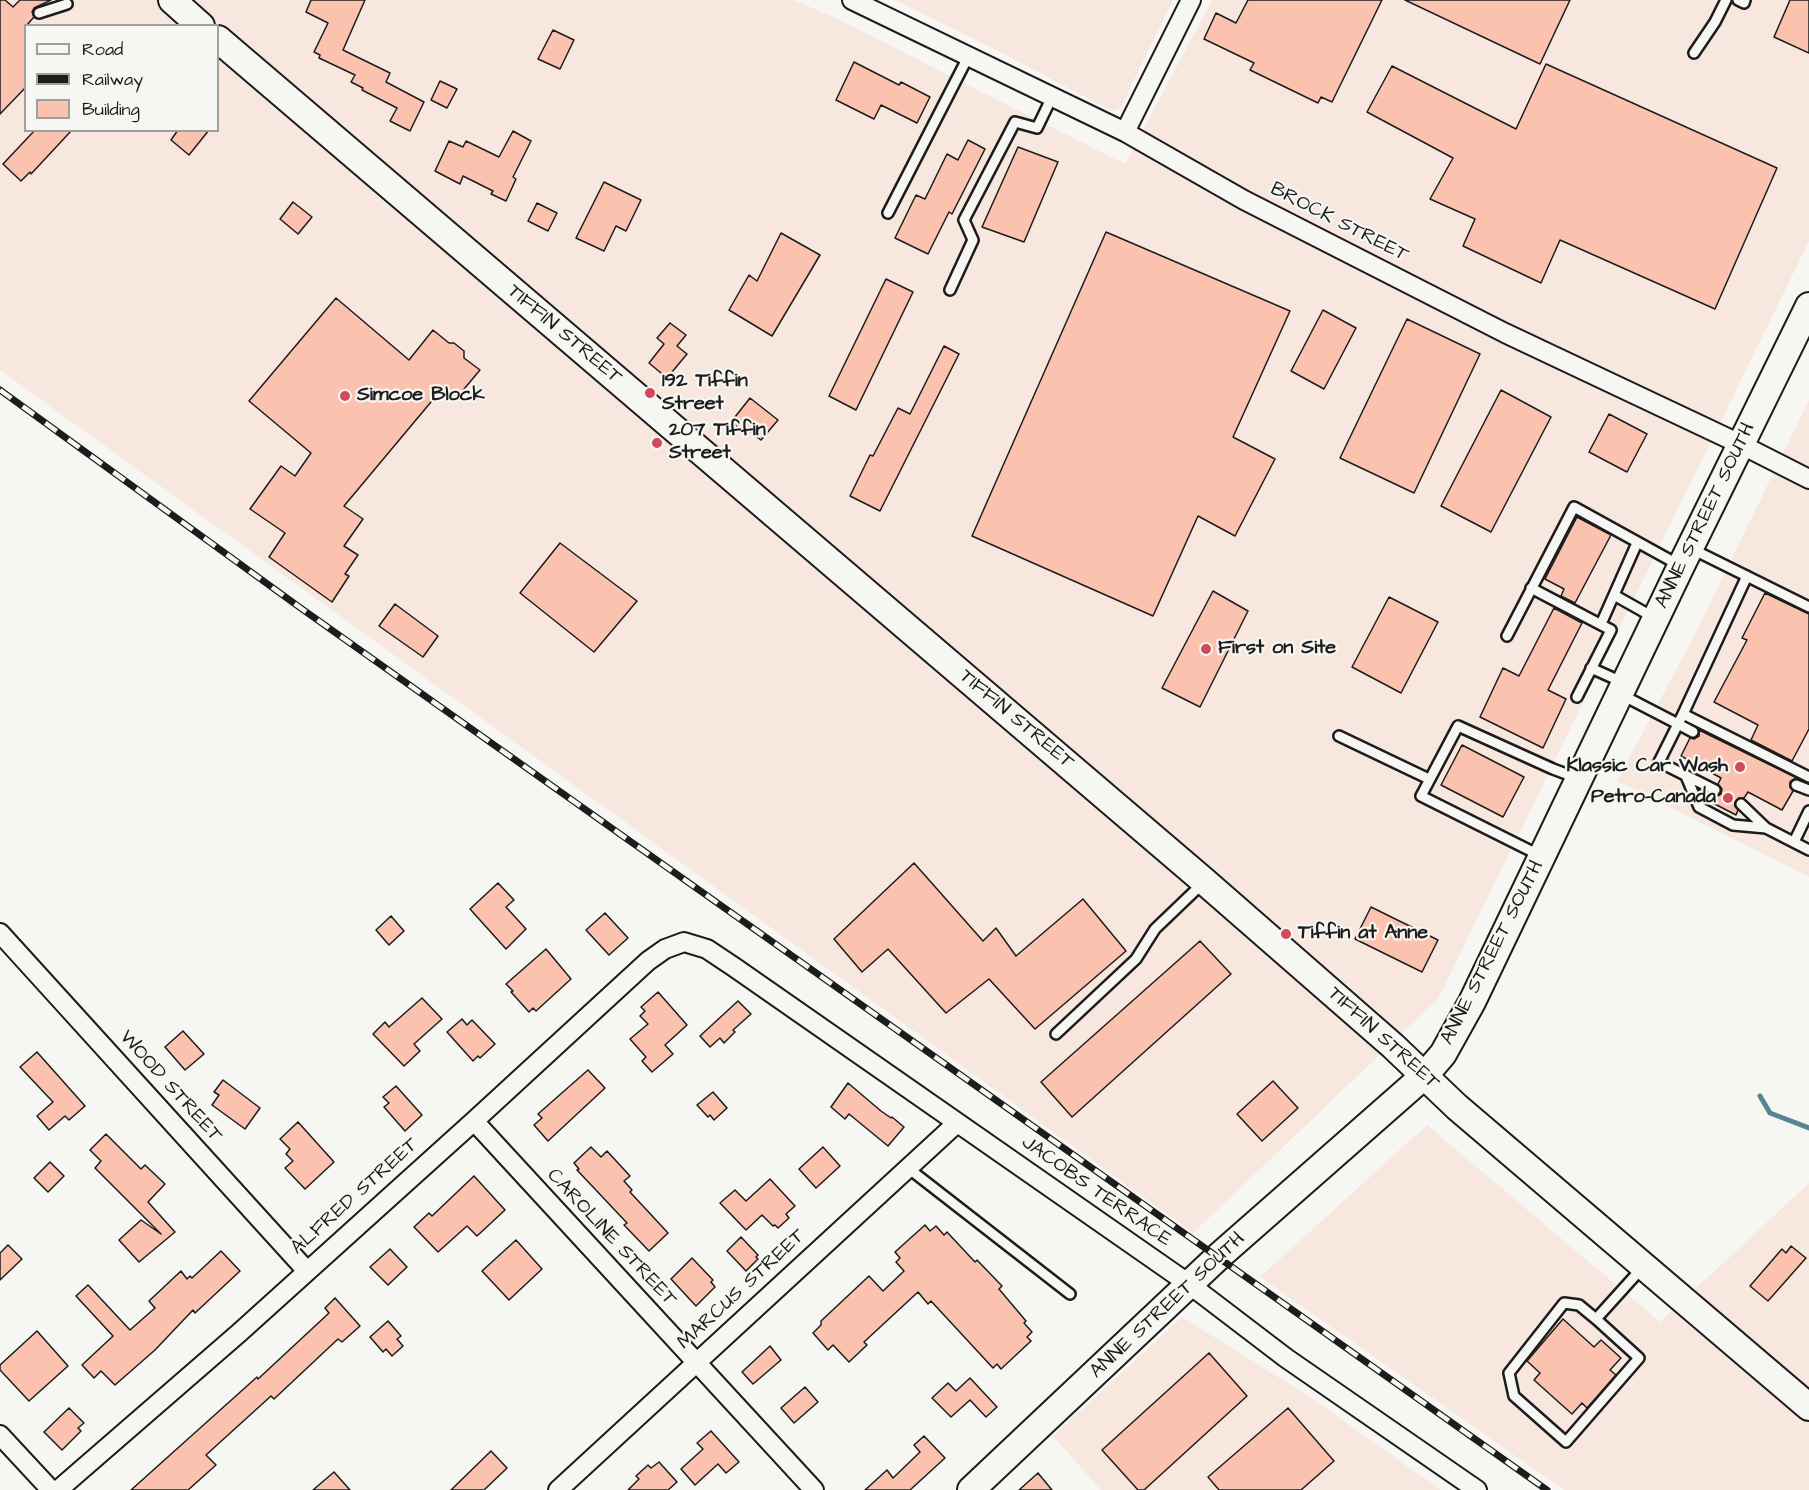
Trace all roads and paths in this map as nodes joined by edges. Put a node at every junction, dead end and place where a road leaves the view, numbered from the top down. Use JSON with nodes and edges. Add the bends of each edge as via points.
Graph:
{"nodes":[{"id":1,"x":172,"y":0,"type":"edge"},
{"id":2,"x":852,"y":0,"type":"edge"},
{"id":3,"x":1191,"y":0,"type":"edge"},
{"id":4,"x":1726,"y":0,"type":"edge"},
{"id":5,"x":1738,"y":0,"type":"edge"},
{"id":6,"x":1745,"y":0,"type":"edge"},
{"id":7,"x":64,"y":2,"type":"edge"},
{"id":8,"x":74,"y":11,"type":"dead end"},
{"id":9,"x":39,"y":13,"type":"dead end"},
{"id":10,"x":199,"y":24,"type":"edge"},
{"id":11,"x":219,"y":40,"type":"edge"},
{"id":12,"x":1694,"y":52,"type":"dead end"},
{"id":13,"x":968,"y":57,"type":"junction"},
{"id":14,"x":1052,"y":98,"type":"junction"},
{"id":15,"x":1125,"y":132,"type":"junction"},
{"id":16,"x":888,"y":213,"type":"dead end"},
{"id":17,"x":950,"y":290,"type":"dead end"},
{"id":18,"x":1809,"y":306,"type":"edge"},
{"id":19,"x":1740,"y":444,"type":"junction"},
{"id":20,"x":1809,"y":479,"type":"edge"},
{"id":21,"x":1637,"y":543,"type":"junction"},
{"id":22,"x":1685,"y":557,"type":"junction"},
{"id":23,"x":1747,"y":576,"type":"junction"},
{"id":24,"x":1531,"y":588,"type":"junction"},
{"id":25,"x":1614,"y":595,"type":"junction"},
{"id":26,"x":1809,"y":607,"type":"edge"},
{"id":27,"x":1656,"y":619,"type":"junction"},
{"id":28,"x":1601,"y":624,"type":"junction"},
{"id":29,"x":1507,"y":636,"type":"dead end"},
{"id":30,"x":1591,"y":668,"type":"junction"},
{"id":31,"x":1622,"y":689,"type":"junction"},
{"id":32,"x":1577,"y":697,"type":"dead end"},
{"id":33,"x":1683,"y":714,"type":"junction"},
{"id":34,"x":1678,"y":724,"type":"junction"},
{"id":35,"x":1694,"y":732,"type":"dead end"},
{"id":36,"x":1339,"y":736,"type":"dead end"},
{"id":37,"x":1686,"y":776,"type":"junction"},
{"id":38,"x":1809,"y":777,"type":"edge"},
{"id":39,"x":1579,"y":779,"type":"junction"},
{"id":40,"x":1429,"y":780,"type":"junction"},
{"id":41,"x":1796,"y":784,"type":"dead end"},
{"id":42,"x":1715,"y":790,"type":"dead end"},
{"id":43,"x":1809,"y":790,"type":"edge"},
{"id":44,"x":1741,"y":804,"type":"dead end"},
{"id":45,"x":1809,"y":811,"type":"edge"},
{"id":46,"x":1766,"y":828,"type":"junction"},
{"id":47,"x":1794,"y":842,"type":"junction"},
{"id":48,"x":1809,"y":850,"type":"edge"},
{"id":49,"x":1542,"y":856,"type":"junction"},
{"id":50,"x":1204,"y":881,"type":"junction"},
{"id":51,"x":0,"y":933,"type":"edge"},
{"id":52,"x":684,"y":942,"type":"joint"},
{"id":53,"x":1056,"y":1034,"type":"dead end"},
{"id":54,"x":1425,"y":1075,"type":"junction"},
{"id":55,"x":474,"y":1121,"type":"junction"},
{"id":56,"x":957,"y":1124,"type":"junction"},
{"id":57,"x":908,"y":1168,"type":"junction"},
{"id":58,"x":1644,"y":1266,"type":"junction"},
{"id":59,"x":307,"y":1271,"type":"junction"},
{"id":60,"x":1189,"y":1284,"type":"junction"},
{"id":61,"x":1070,"y":1294,"type":"dead end"},
{"id":62,"x":1596,"y":1319,"type":"junction"},
{"id":63,"x":696,"y":1363,"type":"junction"},
{"id":64,"x":1809,"y":1407,"type":"edge"},
{"id":65,"x":0,"y":1435,"type":"edge"},
{"id":66,"x":51,"y":1490,"type":"edge"},
{"id":67,"x":58,"y":1490,"type":"edge"},
{"id":68,"x":558,"y":1490,"type":"edge"},
{"id":69,"x":814,"y":1490,"type":"edge"},
{"id":70,"x":970,"y":1490,"type":"edge"},
{"id":71,"x":1477,"y":1490,"type":"edge"}],
"edges":[{"from":1,"to":10,"type":"street"},
{"from":2,"to":13,"type":"street","name":"BROCK STREET"},
{"from":3,"to":15,"type":"street"},
{"from":4,"to":12,"type":"lane"},
{"from":5,"to":6,"type":"lane"},
{"from":7,"to":8,"type":"lane"},
{"from":7,"to":9,"type":"lane"},
{"from":11,"to":50,"type":"street","name":"TIFFIN STREET"},
{"from":13,"to":14,"type":"street","name":"BROCK STREET"},
{"from":13,"to":16,"type":"lane"},
{"from":14,"to":15,"type":"street","name":"BROCK STREET"},
{"from":14,"to":17,"type":"lane","via":[[1037,128],[1015,122],[964,220],[973,240]]},
{"from":15,"to":19,"type":"street","name":"BROCK STREET","via":[[1244,200],[1505,333]]},
{"from":18,"to":19,"type":"street","name":"ANNE STREET SOUTH"},
{"from":19,"to":20,"type":"street","name":"BROCK STREET"},
{"from":19,"to":22,"type":"street","name":"ANNE STREET SOUTH"},
{"from":21,"to":22,"type":"lane"},
{"from":21,"to":24,"type":"lane","via":[[1574,507]]},
{"from":21,"to":25,"type":"lane"},
{"from":22,"to":23,"type":"lane"},
{"from":22,"to":27,"type":"street","name":"ANNE STREET SOUTH"},
{"from":23,"to":26,"type":"lane"},
{"from":23,"to":33,"type":"lane"},
{"from":24,"to":28,"type":"lane"},
{"from":24,"to":29,"type":"lane"},
{"from":25,"to":27,"type":"lane"},
{"from":25,"to":28,"type":"lane"},
{"from":27,"to":31,"type":"street","name":"ANNE STREET SOUTH"},
{"from":28,"to":30,"type":"lane","via":[[1611,630]]},
{"from":30,"to":31,"type":"lane"},
{"from":30,"to":32,"type":"lane"},
{"from":31,"to":34,"type":"lane"},
{"from":31,"to":39,"type":"street","name":"ANNE STREET SOUTH"},
{"from":33,"to":34,"type":"lane"},
{"from":33,"to":38,"type":"lane"},
{"from":34,"to":35,"type":"lane"},
{"from":34,"to":37,"type":"lane","via":[[1659,762]]},
{"from":36,"to":40,"type":"lane"},
{"from":37,"to":42,"type":"lane"},
{"from":37,"to":46,"type":"lane","via":[[1699,807],[1733,825]]},
{"from":39,"to":40,"type":"lane","via":[[1458,726]]},
{"from":39,"to":49,"type":"street","name":"ANNE STREET SOUTH"},
{"from":40,"to":49,"type":"lane","via":[[1421,796]]},
{"from":41,"to":43,"type":"lane"},
{"from":44,"to":46,"type":"lane"},
{"from":45,"to":47,"type":"lane"},
{"from":46,"to":47,"type":"lane"},
{"from":47,"to":48,"type":"lane"},
{"from":49,"to":54,"type":"street","name":"ANNE STREET SOUTH","via":[[1472,1002],[1443,1054]]},
{"from":50,"to":53,"type":"lane","via":[[1155,929],[1136,959]]},
{"from":50,"to":54,"type":"street","name":"TIFFIN STREET"},
{"from":51,"to":59,"type":"street","name":"WOOD STREET"},
{"from":52,"to":55,"type":"street","name":"ALFRED STREET","via":[[648,961]]},
{"from":52,"to":56,"type":"street","name":"JACOBS TERRACE","via":[[707,949]]},
{"from":54,"to":58,"type":"street","name":"TIFFIN STREET","via":[[1457,1107]]},
{"from":54,"to":60,"type":"street","name":"ANNE STREET SOUTH"},
{"from":55,"to":59,"type":"street","name":"ALFRED STREET"},
{"from":55,"to":63,"type":"street","name":"CAROLINE STREET"},
{"from":56,"to":57,"type":"street","name":"MARCUS STREET"},
{"from":56,"to":60,"type":"street","name":"JACOBS TERRACE"},
{"from":57,"to":61,"type":"lane"},
{"from":57,"to":63,"type":"street","name":"MARCUS STREET"},
{"from":58,"to":62,"type":"lane"},
{"from":58,"to":64,"type":"street","name":"TIFFIN STREET"},
{"from":59,"to":67,"type":"street","name":"ALFRED STREET"},
{"from":60,"to":70,"type":"street","name":"ANNE STREET SOUTH"},
{"from":60,"to":71,"type":"street","name":"JACOBS TERRACE","via":[[1286,1358]]},
{"from":62,"to":62,"type":"lane","via":[[1580,1305],[1564,1303],[1509,1373],[1514,1396],[1566,1442],[1639,1358]]},
{"from":63,"to":68,"type":"street","name":"MARCUS STREET"},
{"from":63,"to":69,"type":"street","name":"CAROLINE STREET"},
{"from":65,"to":66,"type":"street"}]}
